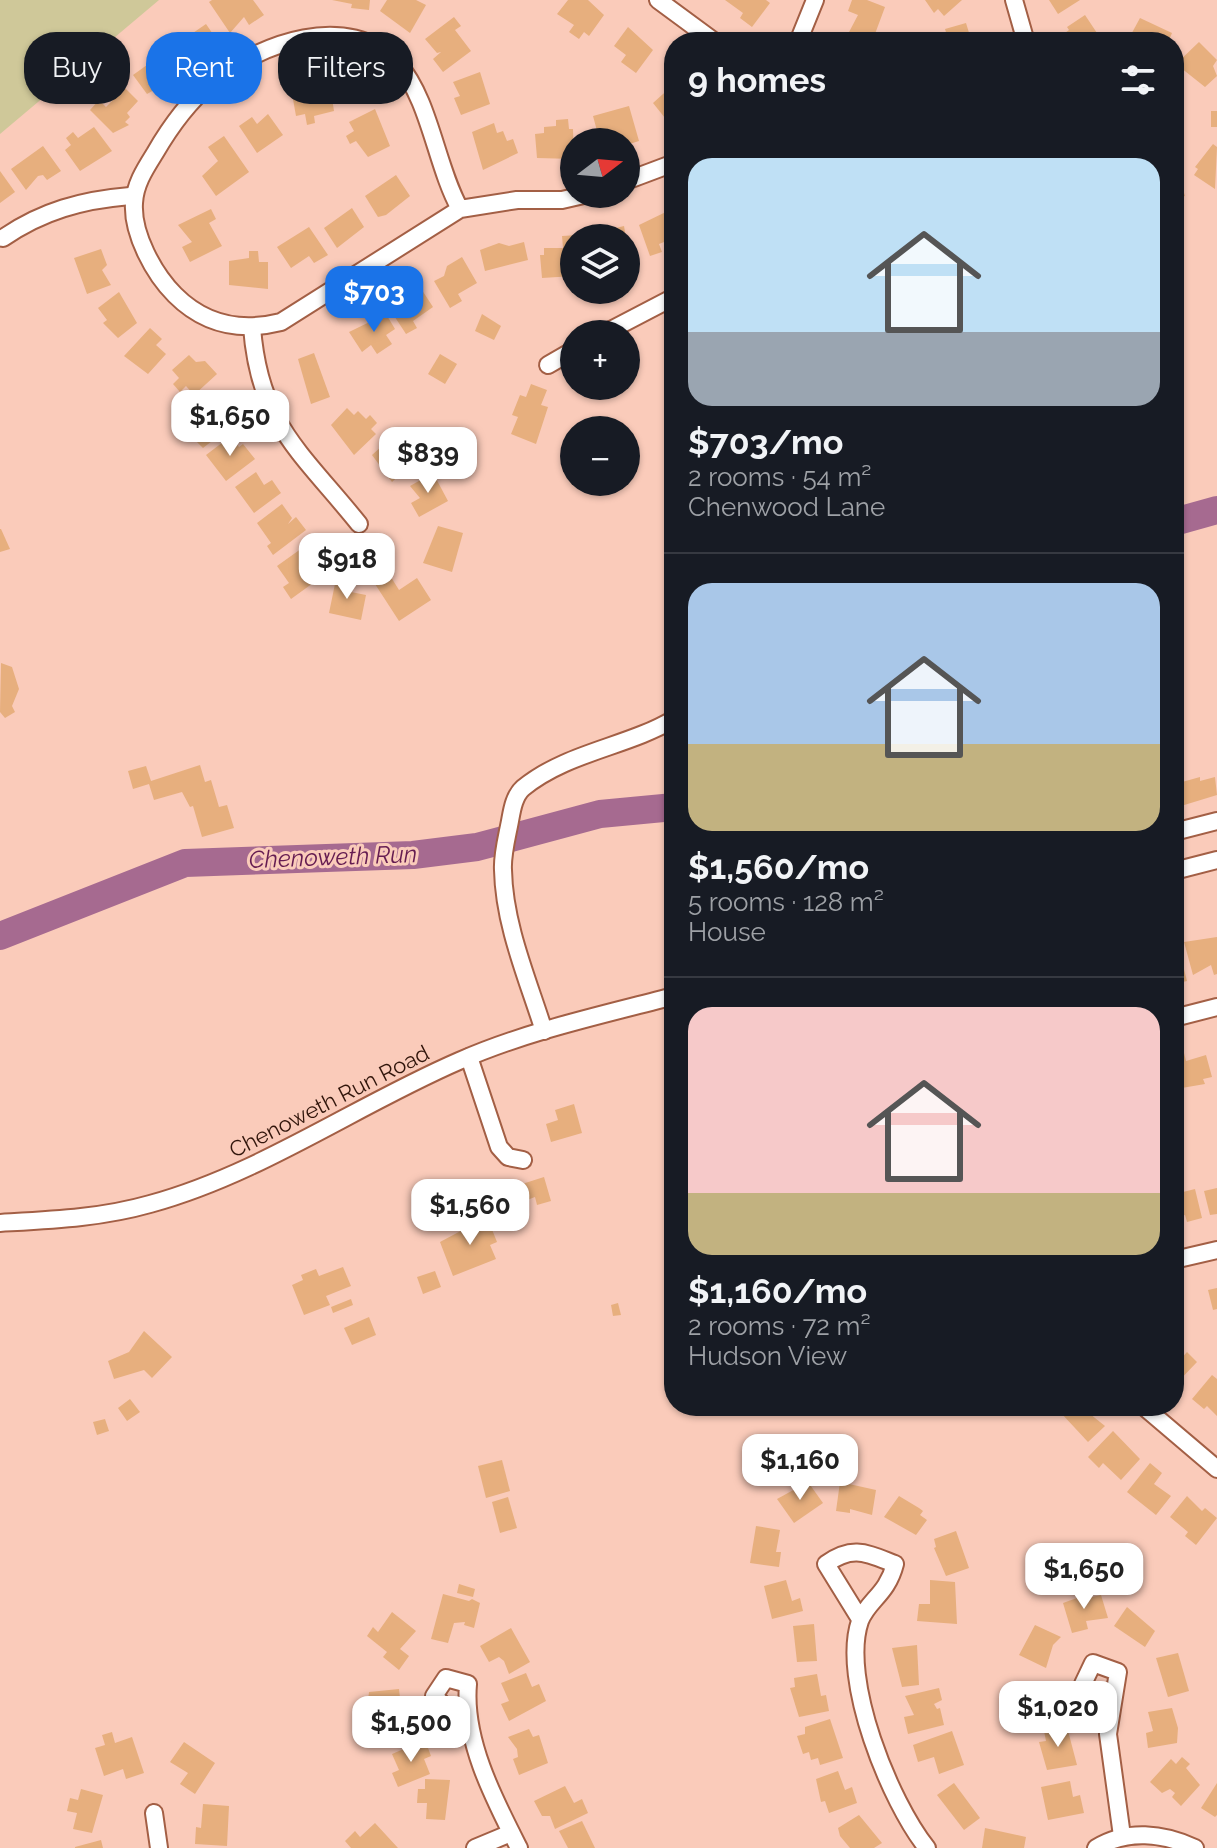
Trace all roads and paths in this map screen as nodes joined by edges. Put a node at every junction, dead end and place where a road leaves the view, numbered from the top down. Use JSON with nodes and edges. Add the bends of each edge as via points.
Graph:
{"nodes":[{"id":1,"x":658,"y":0,"type":"edge"},
{"id":2,"x":815,"y":0,"type":"edge"},
{"id":3,"x":1014,"y":0,"type":"edge"},
{"id":4,"x":701,"y":32,"type":"edge"},
{"id":5,"x":802,"y":32,"type":"edge"},
{"id":6,"x":1023,"y":32,"type":"edge"},
{"id":7,"x":664,"y":167,"type":"edge"},
{"id":8,"x":640,"y":176,"type":"edge"},
{"id":9,"x":134,"y":200,"type":"junction"},
{"id":10,"x":560,"y":200,"type":"edge"},
{"id":11,"x":460,"y":209,"type":"junction"},
{"id":12,"x":3,"y":238,"type":"dead end"},
{"id":13,"x":664,"y":302,"type":"edge"},
{"id":14,"x":630,"y":320,"type":"edge"},
{"id":15,"x":252,"y":327,"type":"junction"},
{"id":16,"x":560,"y":358,"type":"edge"},
{"id":17,"x":548,"y":365,"type":"dead end"},
{"id":18,"x":359,"y":524,"type":"dead end"},
{"id":19,"x":664,"y":725,"type":"edge"},
{"id":20,"x":1217,"y":821,"type":"edge"},
{"id":21,"x":1184,"y":829,"type":"edge"},
{"id":22,"x":1217,"y":860,"type":"edge"},
{"id":23,"x":1184,"y":868,"type":"edge"},
{"id":24,"x":664,"y":999,"type":"edge"},
{"id":25,"x":1217,"y":1007,"type":"edge"},
{"id":26,"x":1184,"y":1015,"type":"edge"},
{"id":27,"x":544,"y":1031,"type":"junction"},
{"id":28,"x":469,"y":1057,"type":"junction"},
{"id":29,"x":523,"y":1160,"type":"dead end"},
{"id":30,"x":0,"y":1223,"type":"edge"},
{"id":31,"x":1217,"y":1250,"type":"edge"},
{"id":32,"x":1184,"y":1258,"type":"edge"},
{"id":33,"x":1155,"y":1416,"type":"edge"},
{"id":34,"x":1217,"y":1469,"type":"edge"},
{"id":35,"x":860,"y":1619,"type":"dead end"},
{"id":36,"x":1109,"y":1713,"type":"dead end"},
{"id":37,"x":469,"y":1730,"type":"dead end"},
{"id":38,"x":154,"y":1813,"type":"dead end"},
{"id":39,"x":1122,"y":1836,"type":"junction"},
{"id":40,"x":515,"y":1841,"type":"edge"},
{"id":41,"x":159,"y":1848,"type":"edge"},
{"id":42,"x":475,"y":1848,"type":"edge"},
{"id":43,"x":927,"y":1848,"type":"edge"},
{"id":44,"x":1096,"y":1848,"type":"edge"},
{"id":45,"x":1195,"y":1848,"type":"edge"}],
"edges":[{"from":1,"to":4,"type":"street"},
{"from":2,"to":5,"type":"street"},
{"from":3,"to":6,"type":"street"},
{"from":7,"to":8,"type":"street"},
{"from":9,"to":11,"type":"street","via":[[142,174],[170,128],[213,81],[259,53],[337,35],[384,52],[408,78]]},
{"from":9,"to":12,"type":"street","via":[[130,196],[76,203],[25,223]]},
{"from":9,"to":15,"type":"street","via":[[145,248],[170,291],[198,314]]},
{"from":10,"to":11,"type":"street"},
{"from":11,"to":15,"type":"street","via":[[281,322]]},
{"from":13,"to":14,"type":"street"},
{"from":15,"to":18,"type":"street","via":[[259,381],[277,423]]},
{"from":16,"to":17,"type":"street"},
{"from":19,"to":27,"type":"street","via":[[595,749],[520,790],[504,860],[513,932]]},
{"from":20,"to":21,"type":"street"},
{"from":22,"to":23,"type":"street"},
{"from":24,"to":27,"type":"street","name":"Chenoweth Run Road"},
{"from":25,"to":26,"type":"street"},
{"from":27,"to":28,"type":"street","name":"Chenoweth Run Road"},
{"from":28,"to":29,"type":"street","via":[[499,1147],[508,1157]]},
{"from":28,"to":30,"type":"street","name":"Chenoweth Run Road","via":[[212,1184],[119,1211]]},
{"from":31,"to":32,"type":"street"},
{"from":33,"to":34,"type":"street"},
{"from":35,"to":43,"type":"street","via":[[826,1564],[844,1551],[895,1564],[890,1584],[861,1618],[859,1678],[880,1765],[904,1816]]},
{"from":36,"to":39,"type":"street","via":[[1083,1684],[1093,1663],[1118,1672],[1108,1734]]},
{"from":37,"to":40,"type":"street","via":[[434,1696],[446,1678],[468,1684],[466,1708],[475,1748]]},
{"from":38,"to":41,"type":"street"},
{"from":39,"to":44,"type":"street"},
{"from":39,"to":45,"type":"street","via":[[1161,1837]]},
{"from":40,"to":42,"type":"street"}]}
